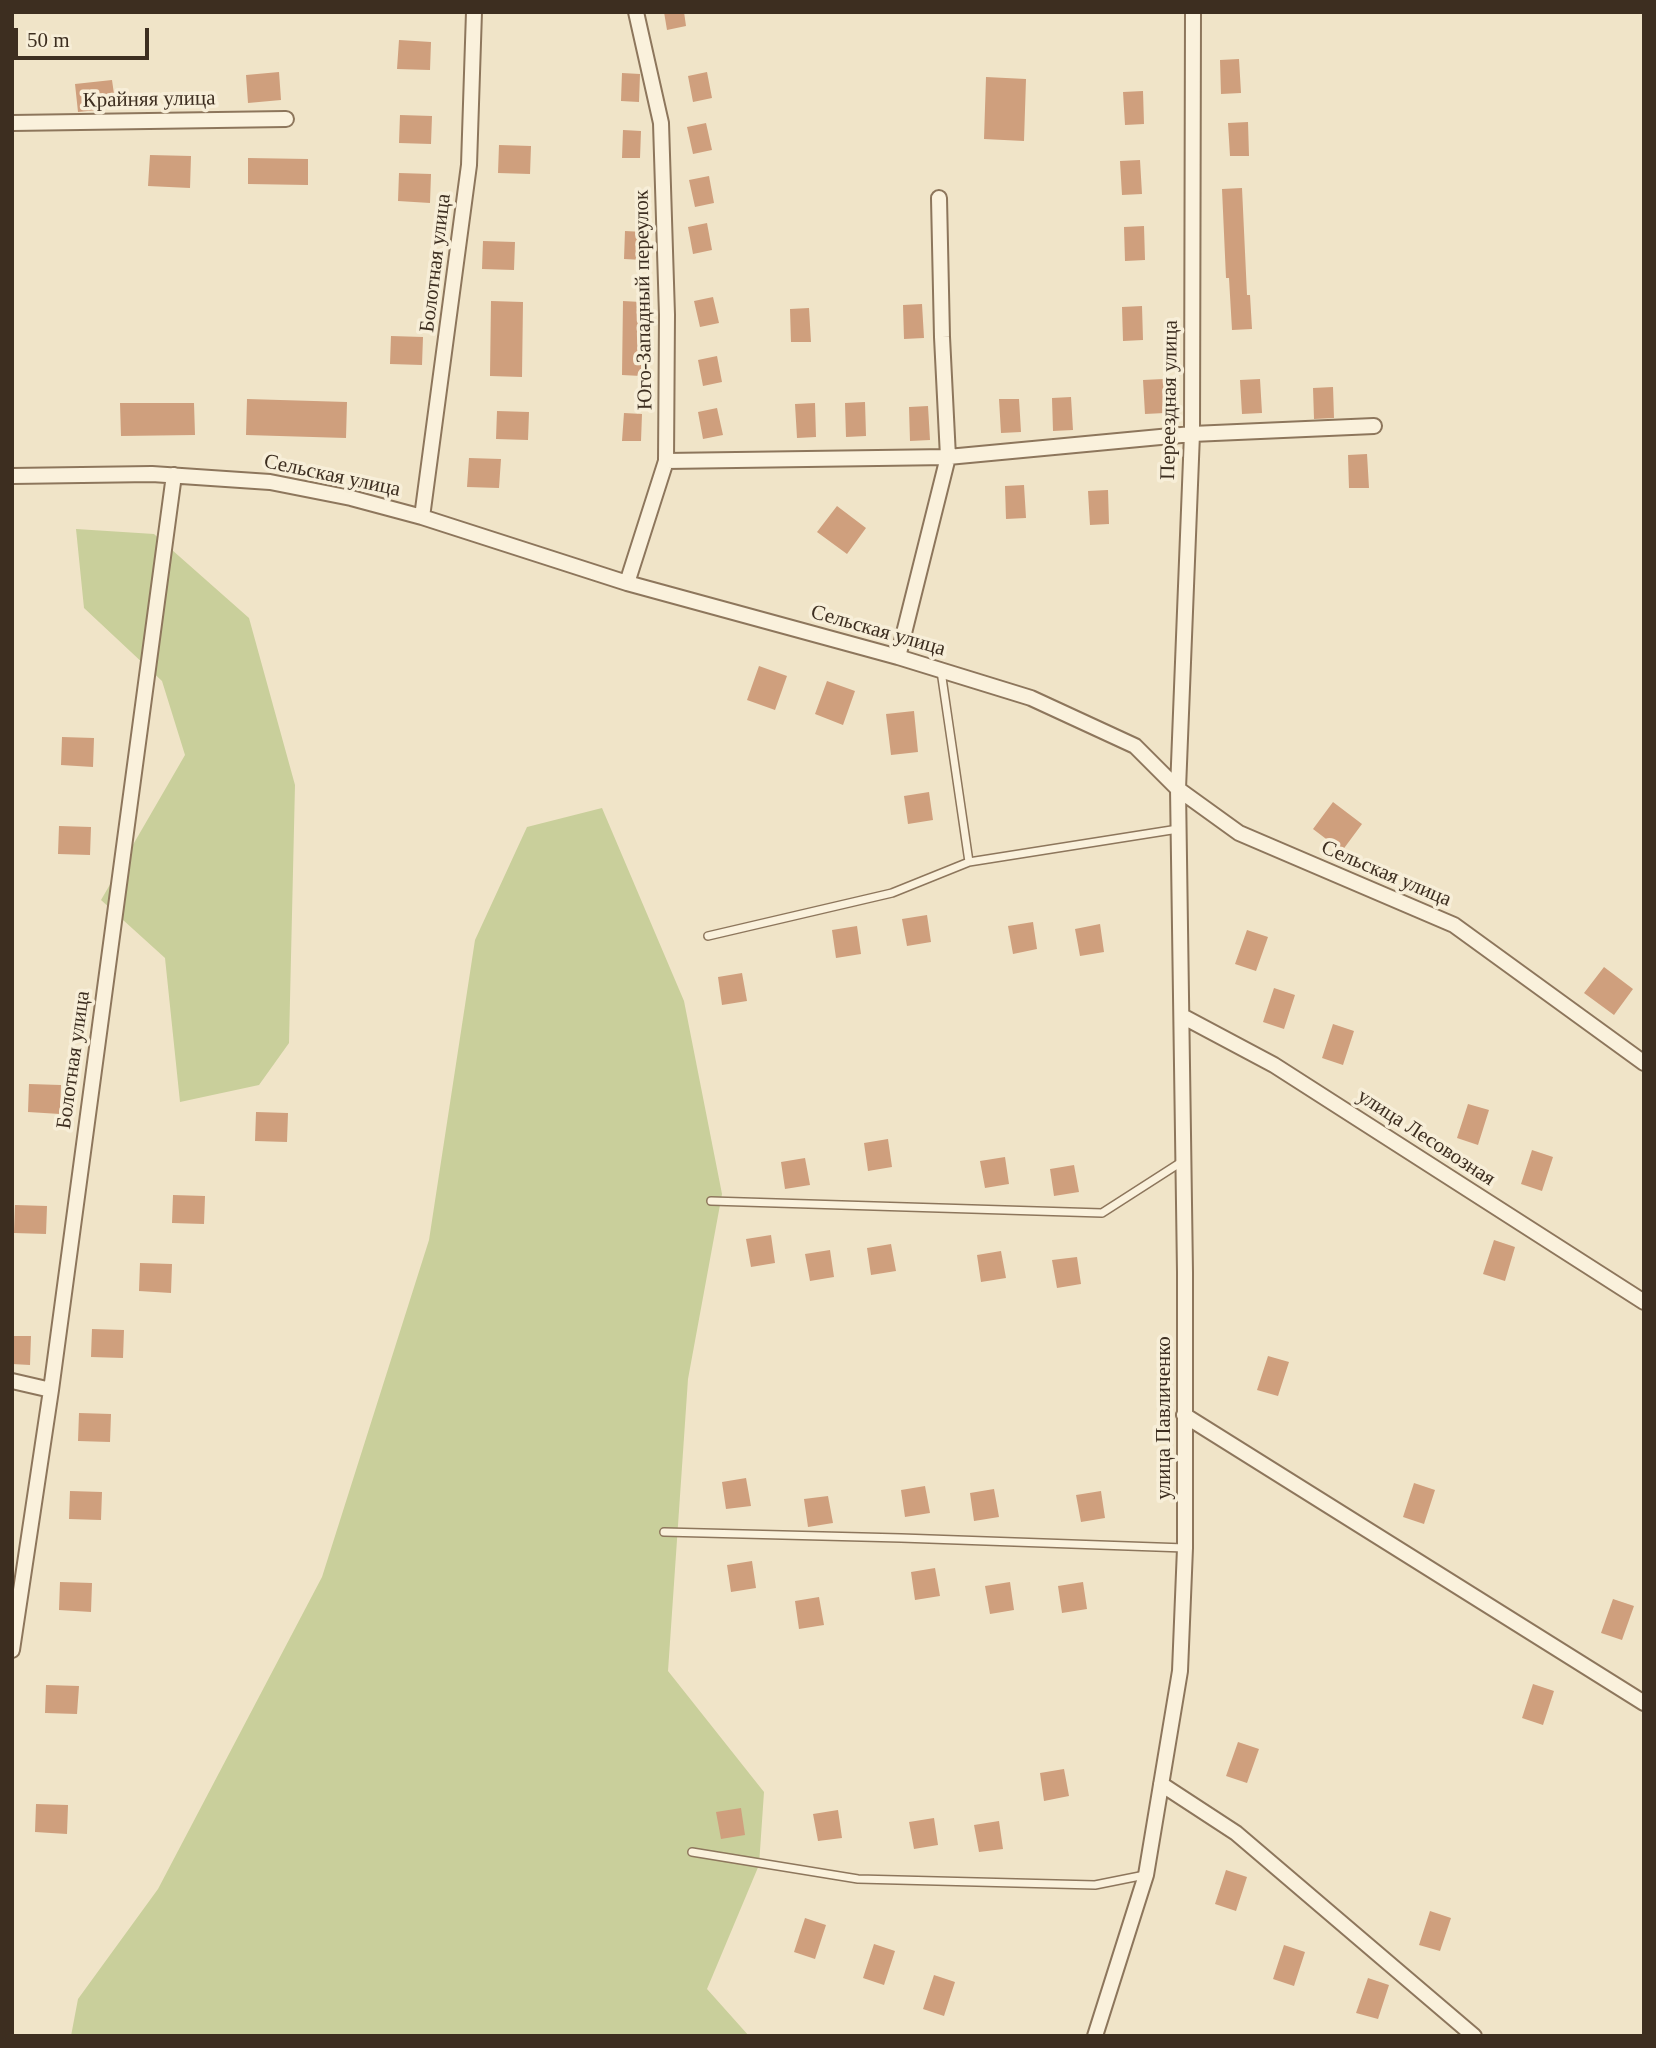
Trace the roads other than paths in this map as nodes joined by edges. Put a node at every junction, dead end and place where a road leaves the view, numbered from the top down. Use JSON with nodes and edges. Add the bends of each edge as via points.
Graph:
{"nodes":[{"id":1,"x":474,"y":12,"type":"edge"},
{"id":2,"x":636,"y":12,"type":"edge"},
{"id":3,"x":1193,"y":12,"type":"edge"},
{"id":4,"x":286,"y":119,"type":"dead end"},
{"id":5,"x":12,"y":123,"type":"edge"},
{"id":6,"x":939,"y":198,"type":"dead end"},
{"id":7,"x":1374,"y":426,"type":"dead end"},
{"id":8,"x":1192,"y":434,"type":"junction"},
{"id":9,"x":948,"y":457,"type":"junction"},
{"id":10,"x":666,"y":461,"type":"junction"},
{"id":11,"x":174,"y":475,"type":"junction"},
{"id":12,"x":12,"y":477,"type":"edge"},
{"id":13,"x":422,"y":517,"type":"junction"},
{"id":14,"x":627,"y":583,"type":"junction"},
{"id":15,"x":898,"y":657,"type":"junction"},
{"id":16,"x":941,"y":670,"type":"junction"},
{"id":17,"x":1178,"y":789,"type":"junction"},
{"id":18,"x":1179,"y":828,"type":"junction"},
{"id":19,"x":969,"y":862,"type":"junction"},
{"id":20,"x":708,"y":936,"type":"dead end"},
{"id":21,"x":1182,"y":1016,"type":"junction"},
{"id":22,"x":1644,"y":1063,"type":"edge"},
{"id":23,"x":1184,"y":1160,"type":"junction"},
{"id":24,"x":711,"y":1200,"type":"dead end"},
{"id":25,"x":1644,"y":1302,"type":"edge"},
{"id":26,"x":12,"y":1381,"type":"edge"},
{"id":27,"x":51,"y":1390,"type":"junction"},
{"id":28,"x":1184,"y":1415,"type":"junction"},
{"id":29,"x":664,"y":1532,"type":"dead end"},
{"id":30,"x":1185,"y":1548,"type":"junction"},
{"id":31,"x":14,"y":1629,"type":"edge"},
{"id":32,"x":12,"y":1650,"type":"edge"},
{"id":33,"x":1644,"y":1703,"type":"edge"},
{"id":34,"x":1161,"y":1784,"type":"junction"},
{"id":35,"x":692,"y":1853,"type":"dead end"},
{"id":36,"x":1146,"y":1875,"type":"junction"},
{"id":37,"x":1095,"y":2036,"type":"edge"},
{"id":38,"x":1474,"y":2036,"type":"edge"}],
"edges":[{"from":1,"to":13,"type":"street","name":"Болотная улица","via":[[469,165]]},
{"from":2,"to":10,"type":"street","name":"Юго-Западный переулок","via":[[661,123]]},
{"from":3,"to":8,"type":"street","name":"Переездная улица"},
{"from":4,"to":5,"type":"street","name":"Крайняя улица"},
{"from":6,"to":9,"type":"street"},
{"from":7,"to":8,"type":"street"},
{"from":8,"to":9,"type":"street"},
{"from":8,"to":17,"type":"street","name":"Переездная улица"},
{"from":9,"to":10,"type":"street"},
{"from":9,"to":15,"type":"street"},
{"from":10,"to":14,"type":"street","name":"Юго-Западный переулок"},
{"from":11,"to":12,"type":"street","name":"Сельская улица"},
{"from":11,"to":13,"type":"street","name":"Сельская улица","via":[[270,482]]},
{"from":11,"to":27,"type":"street","name":"Болотная улица"},
{"from":13,"to":14,"type":"street","name":"Сельская улица"},
{"from":14,"to":15,"type":"street","name":"Сельская улица"},
{"from":15,"to":16,"type":"street","name":"Сельская улица"},
{"from":16,"to":17,"type":"street","name":"Сельская улица","via":[[1031,698],[1135,746]]},
{"from":16,"to":19,"type":"lane"},
{"from":17,"to":18,"type":"street","name":"улица Павличенко"},
{"from":17,"to":22,"type":"street","name":"Сельская улица","via":[[1239,834],[1454,926]]},
{"from":18,"to":19,"type":"lane"},
{"from":18,"to":21,"type":"street","name":"улица Павличенко"},
{"from":19,"to":20,"type":"lane","via":[[892,893]]},
{"from":21,"to":23,"type":"street","name":"улица Павличенко"},
{"from":21,"to":25,"type":"street","name":"улица Лесовозная","via":[[1273,1065]]},
{"from":23,"to":24,"type":"lane","via":[[1102,1213]]},
{"from":23,"to":28,"type":"street","name":"улица Павличенко"},
{"from":26,"to":27,"type":"street"},
{"from":27,"to":31,"type":"street","name":"Болотная улица"},
{"from":28,"to":30,"type":"street","name":"улица Павличенко"},
{"from":28,"to":33,"type":"street"},
{"from":29,"to":30,"type":"lane"},
{"from":30,"to":34,"type":"street","name":"улица Павличенко","via":[[1180,1671]]},
{"from":31,"to":32,"type":"street","name":"Болотная улица"},
{"from":34,"to":36,"type":"street","name":"улица Павличенко"},
{"from":34,"to":38,"type":"street","via":[[1236,1833]]},
{"from":35,"to":36,"type":"lane","via":[[858,1879],[1095,1885]]},
{"from":36,"to":37,"type":"street","name":"улица Павличенко"}]}
